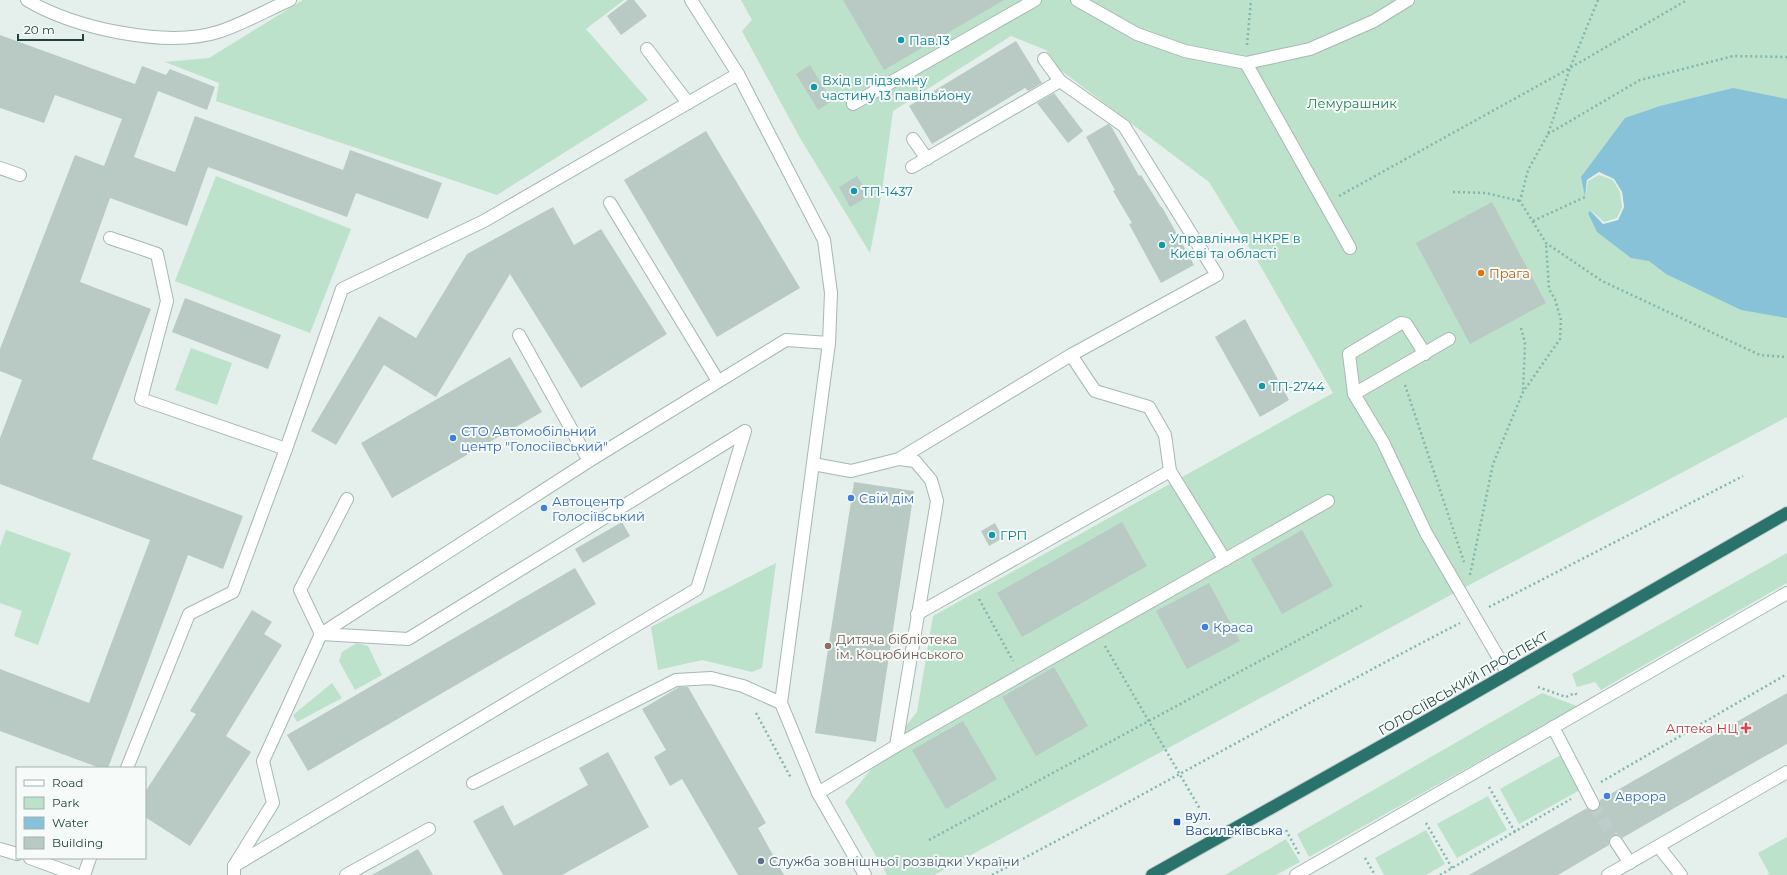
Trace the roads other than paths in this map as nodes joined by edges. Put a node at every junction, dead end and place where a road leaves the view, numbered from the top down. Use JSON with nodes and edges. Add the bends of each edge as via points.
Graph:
{"nodes":[{"id":1,"x":27,"y":0,"type":"edge"},
{"id":2,"x":290,"y":0,"type":"edge"},
{"id":3,"x":691,"y":0,"type":"edge"},
{"id":4,"x":1035,"y":0,"type":"edge"},
{"id":5,"x":1077,"y":0,"type":"edge"},
{"id":6,"x":1408,"y":0,"type":"edge"},
{"id":7,"x":647,"y":49,"type":"dead end"},
{"id":8,"x":1044,"y":58,"type":"dead end"},
{"id":9,"x":1246,"y":63,"type":"junction"},
{"id":10,"x":738,"y":74,"type":"junction"},
{"id":11,"x":1060,"y":81,"type":"junction"},
{"id":12,"x":688,"y":103,"type":"junction"},
{"id":13,"x":853,"y":104,"type":"dead end"},
{"id":14,"x":913,"y":139,"type":"dead end"},
{"id":15,"x":927,"y":159,"type":"junction"},
{"id":16,"x":912,"y":167,"type":"dead end"},
{"id":17,"x":0,"y":168,"type":"edge"},
{"id":18,"x":20,"y":175,"type":"dead end"},
{"id":19,"x":610,"y":203,"type":"dead end"},
{"id":20,"x":110,"y":238,"type":"dead end"},
{"id":21,"x":1350,"y":248,"type":"dead end"},
{"id":22,"x":518,"y":335,"type":"dead end"},
{"id":23,"x":1450,"y":339,"type":"dead end"},
{"id":24,"x":829,"y":343,"type":"junction"},
{"id":25,"x":1072,"y":354,"type":"junction"},
{"id":26,"x":1425,"y":354,"type":"junction"},
{"id":27,"x":718,"y":381,"type":"junction"},
{"id":28,"x":1354,"y":394,"type":"junction"},
{"id":29,"x":286,"y":449,"type":"junction"},
{"id":30,"x":899,"y":459,"type":"junction"},
{"id":31,"x":589,"y":461,"type":"junction"},
{"id":32,"x":813,"y":464,"type":"junction"},
{"id":33,"x":1170,"y":471,"type":"junction"},
{"id":34,"x":347,"y":499,"type":"dead end"},
{"id":35,"x":1328,"y":501,"type":"dead end"},
{"id":36,"x":1787,"y":513,"type":"edge"},
{"id":37,"x":1225,"y":560,"type":"junction"},
{"id":38,"x":1787,"y":593,"type":"edge"},
{"id":39,"x":917,"y":614,"type":"junction"},
{"id":40,"x":321,"y":634,"type":"junction"},
{"id":41,"x":1508,"y":674,"type":"junction"},
{"id":42,"x":781,"y":703,"type":"junction"},
{"id":43,"x":1553,"y":727,"type":"junction"},
{"id":44,"x":896,"y":746,"type":"junction"},
{"id":45,"x":127,"y":767,"type":"edge"},
{"id":46,"x":1787,"y":772,"type":"edge"},
{"id":47,"x":473,"y":783,"type":"dead end"},
{"id":48,"x":818,"y":793,"type":"junction"},
{"id":49,"x":1593,"y":804,"type":"tunnel mouth"},
{"id":50,"x":429,"y":829,"type":"dead end"},
{"id":51,"x":1616,"y":842,"type":"tunnel mouth"},
{"id":52,"x":1659,"y":847,"type":"junction"},
{"id":53,"x":0,"y":849,"type":"edge"},
{"id":54,"x":16,"y":854,"type":"edge"},
{"id":55,"x":33,"y":859,"type":"edge"},
{"id":56,"x":90,"y":859,"type":"edge"},
{"id":57,"x":1630,"y":863,"type":"junction"},
{"id":58,"x":234,"y":870,"type":"edge"},
{"id":59,"x":76,"y":875,"type":"edge"},
{"id":60,"x":84,"y":875,"type":"edge"},
{"id":61,"x":346,"y":875,"type":"edge"},
{"id":62,"x":865,"y":875,"type":"edge"},
{"id":63,"x":1152,"y":875,"type":"edge"},
{"id":64,"x":1296,"y":875,"type":"edge"},
{"id":65,"x":1608,"y":875,"type":"edge"},
{"id":66,"x":1681,"y":875,"type":"edge"}],
"edges":[{"from":1,"to":2,"type":"street","via":[[84,24],[142,36],[177,38],[217,33]]},
{"from":3,"to":10,"type":"street"},
{"from":4,"to":13,"type":"street"},
{"from":5,"to":9,"type":"street","via":[[1144,36],[1185,52]]},
{"from":6,"to":9,"type":"street","via":[[1374,21],[1310,49]]},
{"from":7,"to":12,"type":"street"},
{"from":8,"to":11,"type":"street"},
{"from":9,"to":21,"type":"street"},
{"from":10,"to":12,"type":"street"},
{"from":10,"to":24,"type":"street","via":[[824,240],[831,293]]},
{"from":11,"to":15,"type":"street"},
{"from":11,"to":25,"type":"street","via":[[1124,126],[1217,275]]},
{"from":12,"to":29,"type":"street","via":[[484,221],[342,289]]},
{"from":14,"to":15,"type":"street"},
{"from":15,"to":16,"type":"street"},
{"from":17,"to":18,"type":"street"},
{"from":19,"to":27,"type":"street"},
{"from":20,"to":29,"type":"street","via":[[157,254],[167,301],[141,399]]},
{"from":22,"to":31,"type":"street"},
{"from":23,"to":26,"type":"street"},
{"from":24,"to":27,"type":"street","via":[[786,340]]},
{"from":24,"to":32,"type":"street"},
{"from":25,"to":30,"type":"street"},
{"from":25,"to":33,"type":"street","via":[[1095,391],[1149,407],[1165,435]]},
{"from":26,"to":28,"type":"street"},
{"from":26,"to":28,"type":"street","via":[[1406,324],[1401,323],[1349,354]]},
{"from":27,"to":31,"type":"street"},
{"from":28,"to":41,"type":"street","via":[[1383,442],[1426,533],[1458,592]]},
{"from":29,"to":45,"type":"street","via":[[233,592],[189,614]]},
{"from":30,"to":32,"type":"street","via":[[851,471]]},
{"from":30,"to":39,"type":"street","via":[[915,461],[931,480],[937,501]]},
{"from":31,"to":40,"type":"street"},
{"from":32,"to":42,"type":"street"},
{"from":33,"to":37,"type":"street"},
{"from":33,"to":39,"type":"street"},
{"from":34,"to":40,"type":"street","via":[[300,590]]},
{"from":35,"to":37,"type":"street"},
{"from":36,"to":41,"type":"highway","name":"ГОЛОСІЇВСЬКИЙ ПРОСПЕКТ"},
{"from":37,"to":44,"type":"street"},
{"from":38,"to":43,"type":"street"},
{"from":39,"to":44,"type":"street"},
{"from":40,"to":58,"type":"street","via":[[263,761],[273,803]]},
{"from":40,"to":58,"type":"street","via":[[408,639],[745,431],[697,589]]},
{"from":41,"to":63,"type":"highway","name":"ГОЛОСІЇВСЬКИЙ ПРОСПЕКТ"},
{"from":42,"to":47,"type":"street","via":[[743,686],[711,678],[676,680]]},
{"from":42,"to":48,"type":"street"},
{"from":43,"to":49,"type":"street"},
{"from":43,"to":64,"type":"street"},
{"from":44,"to":48,"type":"street"},
{"from":46,"to":52,"type":"street"},
{"from":48,"to":62,"type":"street"},
{"from":50,"to":61,"type":"street"},
{"from":51,"to":57,"type":"street"},
{"from":52,"to":57,"type":"street"},
{"from":52,"to":66,"type":"street"},
{"from":53,"to":54,"type":"street"},
{"from":55,"to":59,"type":"street"},
{"from":56,"to":60,"type":"street"},
{"from":57,"to":65,"type":"street"}]}
